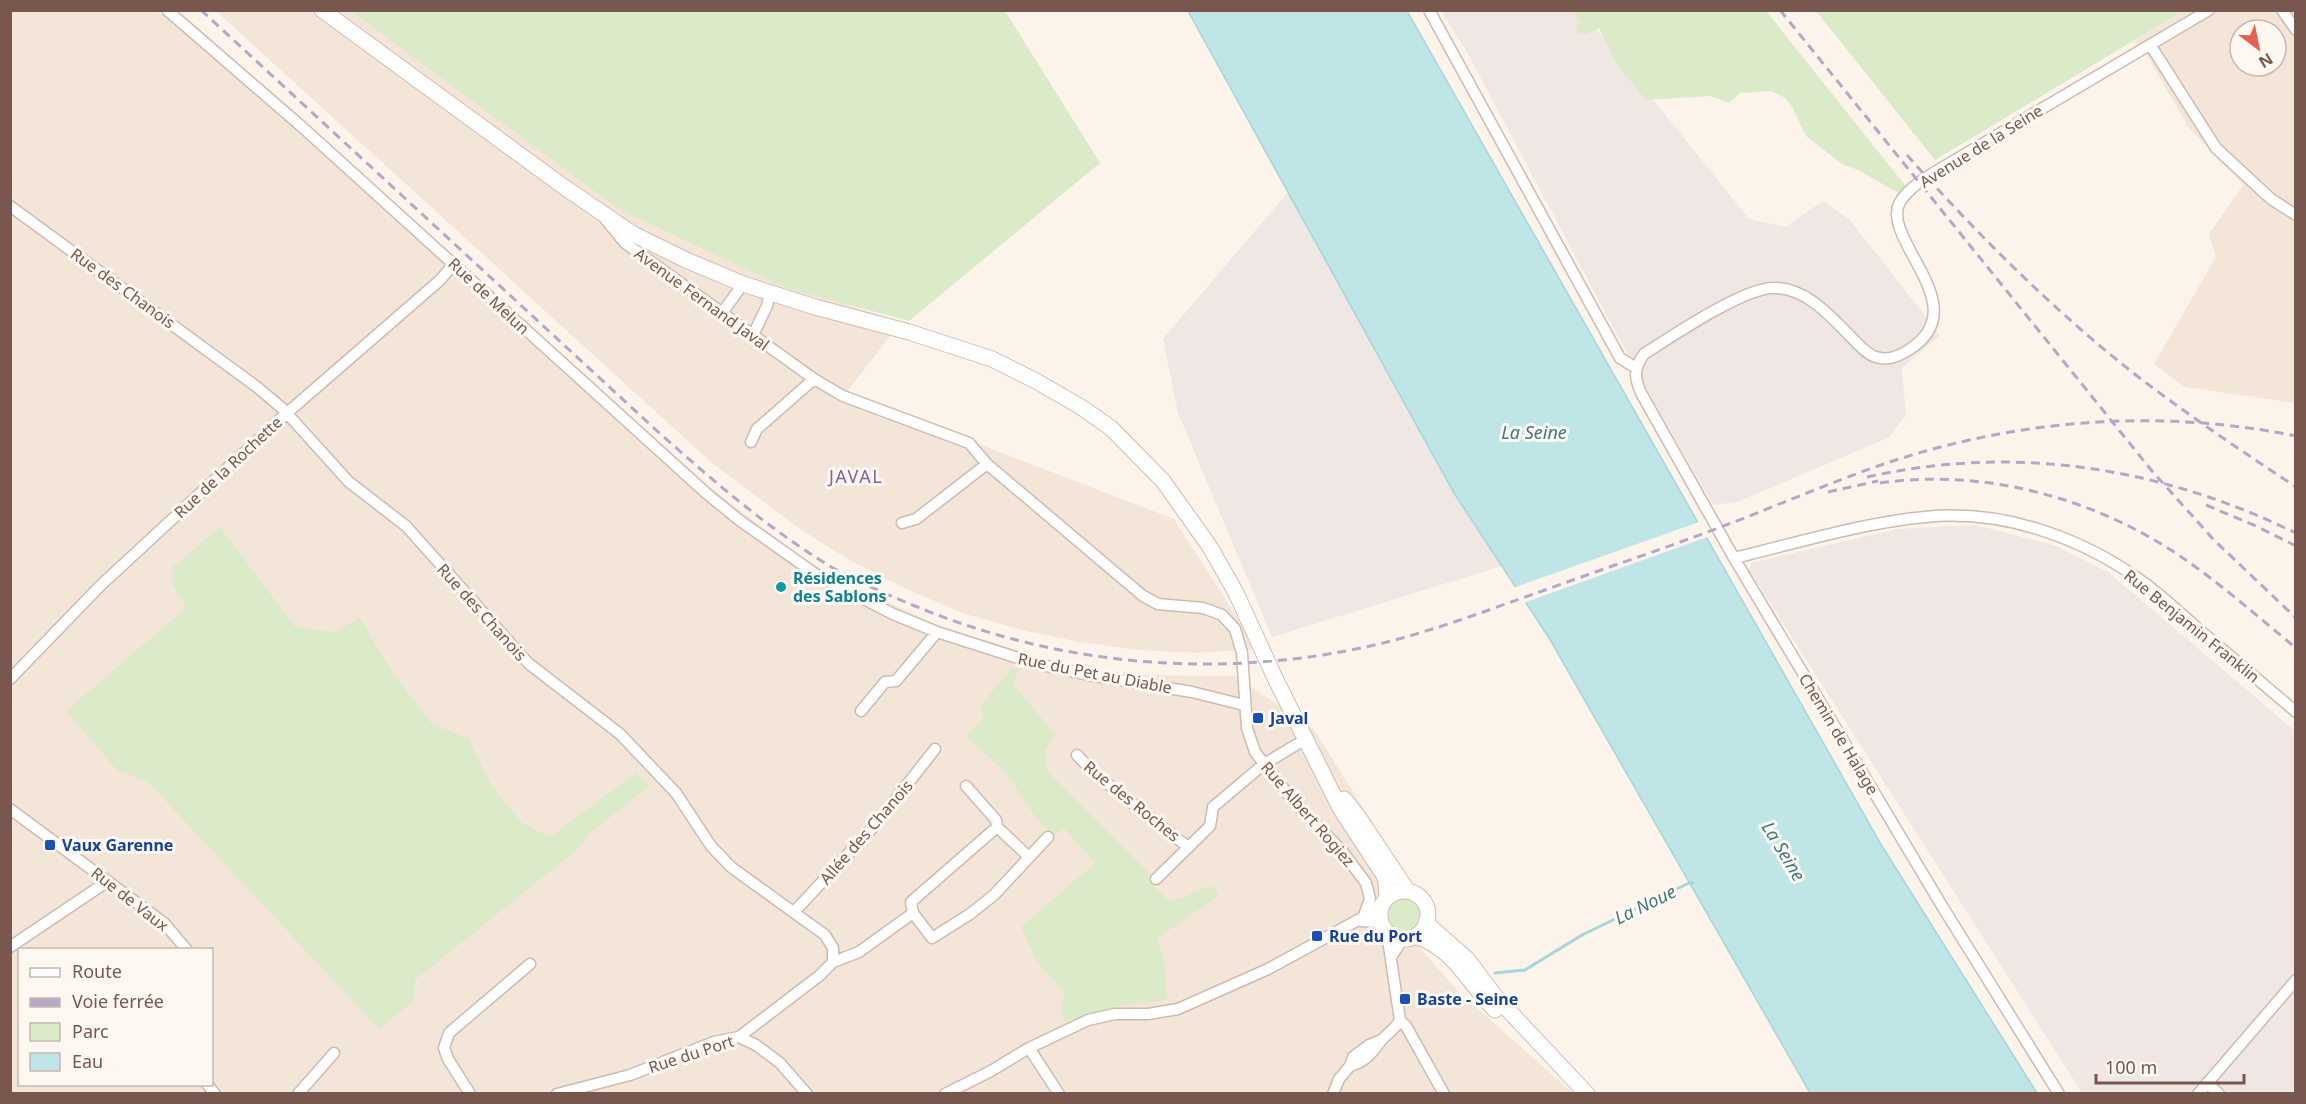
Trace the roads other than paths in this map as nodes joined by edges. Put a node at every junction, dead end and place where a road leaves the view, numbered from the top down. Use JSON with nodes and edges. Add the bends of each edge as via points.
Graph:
{"nodes":[{"id":1,"x":167,"y":10,"type":"edge"},
{"id":2,"x":322,"y":10,"type":"edge"},
{"id":3,"x":1429,"y":10,"type":"edge"},
{"id":4,"x":2209,"y":10,"type":"edge"},
{"id":5,"x":2282,"y":10,"type":"edge"},
{"id":6,"x":2295,"y":30,"type":"edge"},
{"id":7,"x":2151,"y":46,"type":"junction"},
{"id":8,"x":11,"y":208,"type":"edge"},
{"id":9,"x":598,"y":211,"type":"junction"},
{"id":10,"x":2295,"y":215,"type":"edge"},
{"id":11,"x":454,"y":264,"type":"junction"},
{"id":12,"x":743,"y":284,"type":"junction"},
{"id":13,"x":770,"y":293,"type":"junction"},
{"id":14,"x":722,"y":313,"type":"junction"},
{"id":15,"x":753,"y":335,"type":"junction"},
{"id":16,"x":1636,"y":368,"type":"junction"},
{"id":17,"x":814,"y":379,"type":"junction"},
{"id":18,"x":287,"y":413,"type":"junction"},
{"id":19,"x":751,"y":442,"type":"dead end"},
{"id":20,"x":987,"y":464,"type":"junction"},
{"id":21,"x":1007,"y":481,"type":"joint"},
{"id":22,"x":902,"y":523,"type":"dead end"},
{"id":23,"x":1734,"y":558,"type":"junction"},
{"id":24,"x":817,"y":575,"type":"joint"},
{"id":25,"x":937,"y":632,"type":"junction"},
{"id":26,"x":10,"y":679,"type":"edge"},
{"id":27,"x":1244,"y":705,"type":"junction"},
{"id":28,"x":861,"y":711,"type":"dead end"},
{"id":29,"x":2295,"y":712,"type":"edge"},
{"id":30,"x":1306,"y":739,"type":"junction"},
{"id":31,"x":935,"y":749,"type":"dead end"},
{"id":32,"x":1077,"y":755,"type":"dead end"},
{"id":33,"x":1264,"y":764,"type":"junction"},
{"id":34,"x":1329,"y":784,"type":"junction"},
{"id":35,"x":966,"y":786,"type":"dead end"},
{"id":36,"x":10,"y":809,"type":"edge"},
{"id":37,"x":997,"y":827,"type":"junction"},
{"id":38,"x":1048,"y":837,"type":"dead end"},
{"id":39,"x":1188,"y":847,"type":"junction"},
{"id":40,"x":1029,"y":857,"type":"junction"},
{"id":41,"x":1156,"y":879,"type":"dead end"},
{"id":42,"x":108,"y":881,"type":"junction"},
{"id":43,"x":1407,"y":890,"type":"junction"},
{"id":44,"x":1385,"y":899,"type":"junction"},
{"id":45,"x":794,"y":912,"type":"junction"},
{"id":46,"x":913,"y":913,"type":"junction"},
{"id":47,"x":1359,"y":919,"type":"junction"},
{"id":48,"x":1426,"y":923,"type":"junction"},
{"id":49,"x":1384,"y":928,"type":"junction"},
{"id":50,"x":1409,"y":938,"type":"junction"},
{"id":51,"x":10,"y":946,"type":"edge"},
{"id":52,"x":185,"y":948,"type":"edge"},
{"id":53,"x":1391,"y":957,"type":"junction"},
{"id":54,"x":832,"y":962,"type":"junction"},
{"id":55,"x":530,"y":964,"type":"dead end"},
{"id":56,"x":2295,"y":980,"type":"edge"},
{"id":57,"x":1400,"y":1020,"type":"junction"},
{"id":58,"x":739,"y":1037,"type":"junction"},
{"id":59,"x":1029,"y":1048,"type":"junction"},
{"id":60,"x":334,"y":1053,"type":"dead end"},
{"id":61,"x":2207,"y":1083,"type":"junction"},
{"id":62,"x":298,"y":1094,"type":"edge"},
{"id":63,"x":470,"y":1094,"type":"edge"},
{"id":64,"x":557,"y":1094,"type":"edge"},
{"id":65,"x":807,"y":1094,"type":"edge"},
{"id":66,"x":945,"y":1094,"type":"edge"},
{"id":67,"x":1059,"y":1094,"type":"edge"},
{"id":68,"x":1333,"y":1094,"type":"edge"},
{"id":69,"x":1444,"y":1094,"type":"edge"},
{"id":70,"x":1586,"y":1094,"type":"edge"},
{"id":71,"x":2058,"y":1094,"type":"edge"},
{"id":72,"x":2198,"y":1094,"type":"edge"},
{"id":73,"x":2219,"y":1094,"type":"edge"}],
"edges":[{"from":1,"to":11,"type":"street","name":"Rue de Melun"},
{"from":2,"to":9,"type":"main road"},
{"from":3,"to":16,"type":"street","via":[[1620,358]]},
{"from":4,"to":7,"type":"street","name":"Avenue de la Seine"},
{"from":5,"to":6,"type":"street"},
{"from":7,"to":10,"type":"street","via":[[2216,148]]},
{"from":7,"to":16,"type":"street","name":"Avenue de la Seine","via":[[1950,163],[1900,202],[1899,223],[1930,291],[1935,312],[1927,333],[1911,349],[1893,358],[1873,356],[1810,301],[1797,293],[1774,288],[1753,291],[1731,302],[1644,354]]},
{"from":8,"to":18,"type":"street","name":"Rue des Chanois"},
{"from":9,"to":12,"type":"main road","via":[[633,234]]},
{"from":9,"to":14,"type":"street","name":"Avenue Fernand Javal","via":[[626,243]]},
{"from":11,"to":18,"type":"street","name":"Rue de la Rochette"},
{"from":11,"to":24,"type":"street","name":"Rue de Melun","via":[[706,493]]},
{"from":12,"to":13,"type":"main road"},
{"from":12,"to":14,"type":"street"},
{"from":13,"to":15,"type":"street"},
{"from":13,"to":30,"type":"main road","via":[[992,359],[1081,407],[1111,428],[1163,481],[1224,571]]},
{"from":14,"to":15,"type":"street","name":"Avenue Fernand Javal"},
{"from":15,"to":17,"type":"street","name":"Avenue Fernand Javal"},
{"from":16,"to":23,"type":"street","name":"Chemin de Halage","via":[[1641,393]]},
{"from":17,"to":19,"type":"street","via":[[757,429]]},
{"from":17,"to":20,"type":"street","name":"Avenue Fernand Javal","via":[[843,396],[969,443]]},
{"from":18,"to":26,"type":"street","name":"Rue de la Rochette","via":[[101,585]]},
{"from":18,"to":45,"type":"street","name":"Rue des Chanois","via":[[349,482],[406,526],[528,663],[620,734],[676,793],[711,846],[731,867]]},
{"from":20,"to":21,"type":"street","name":"Avenue Fernand Javal"},
{"from":20,"to":22,"type":"street","via":[[916,519]]},
{"from":21,"to":27,"type":"street","name":"Rue Albert Rogiez","via":[[1143,596],[1158,604],[1203,608],[1229,621],[1240,645]]},
{"from":23,"to":29,"type":"street","name":"Rue Benjamin Franklin","via":[[1926,516],[1971,516],[2024,525],[2082,546],[2144,582]]},
{"from":23,"to":71,"type":"street","name":"Chemin de Halage","via":[[1936,898]]},
{"from":24,"to":25,"type":"street","name":"Rue du Pet au Diable"},
{"from":25,"to":27,"type":"street","name":"Rue du Pet au Diable","via":[[1037,664]]},
{"from":25,"to":28,"type":"street","via":[[896,681],[885,682]]},
{"from":27,"to":33,"type":"street","name":"Rue Albert Rogiez","via":[[1251,744]]},
{"from":30,"to":33,"type":"street","name":"Rue des Roches"},
{"from":30,"to":34,"type":"main road"},
{"from":31,"to":45,"type":"street","name":"Allée des Chanois","via":[[877,823]]},
{"from":32,"to":39,"type":"street","name":"Rue des Roches","via":[[1094,773]]},
{"from":33,"to":39,"type":"street","name":"Rue des Roches","via":[[1213,807],[1210,826]]},
{"from":33,"to":47,"type":"street","name":"Rue Albert Rogiez","via":[[1359,872],[1369,892],[1367,908]]},
{"from":34,"to":43,"type":"main road","via":[[1359,818]]},
{"from":34,"to":44,"type":"main road","via":[[1350,825],[1383,874],[1388,887]]},
{"from":35,"to":37,"type":"street","via":[[996,820]]},
{"from":36,"to":42,"type":"street","name":"Rue de Vaux"},
{"from":37,"to":40,"type":"street"},
{"from":37,"to":46,"type":"street","via":[[911,902]]},
{"from":38,"to":40,"type":"street"},
{"from":39,"to":41,"type":"street","name":"Rue des Roches"},
{"from":40,"to":46,"type":"street","via":[[994,894],[932,938]]},
{"from":42,"to":51,"type":"street"},
{"from":42,"to":52,"type":"street","name":"Rue de Vaux","via":[[164,923]]},
{"from":43,"to":44,"type":"main road"},
{"from":43,"to":48,"type":"main road","via":[[1425,902]]},
{"from":44,"to":47,"type":"street"},
{"from":44,"to":49,"type":"main road","via":[[1379,916]]},
{"from":45,"to":54,"type":"street","name":"Rue des Chanois","via":[[825,935],[833,948]]},
{"from":46,"to":54,"type":"street","via":[[858,952]]},
{"from":47,"to":49,"type":"street","via":[[1373,920]]},
{"from":47,"to":59,"type":"street","via":[[1268,969],[1178,1009],[1088,1020]]},
{"from":48,"to":50,"type":"main road","via":[[1424,929]]},
{"from":48,"to":70,"type":"main road","via":[[1468,960],[1495,996]]},
{"from":49,"to":50,"type":"main road"},
{"from":49,"to":53,"type":"street"},
{"from":50,"to":53,"type":"street"},
{"from":50,"to":70,"type":"main road","via":[[1442,949],[1491,1007]]},
{"from":53,"to":57,"type":"street"},
{"from":54,"to":58,"type":"street"},
{"from":55,"to":63,"type":"street","via":[[448,1033],[444,1048]]},
{"from":56,"to":61,"type":"street"},
{"from":57,"to":68,"type":"street","via":[[1394,1030],[1353,1057]]},
{"from":57,"to":69,"type":"street"},
{"from":58,"to":64,"type":"street","name":"Rue du Port","via":[[714,1042],[630,1075]]},
{"from":58,"to":65,"type":"street","name":"Rue du Port","via":[[780,1063]]},
{"from":59,"to":66,"type":"street"},
{"from":59,"to":67,"type":"street"},
{"from":60,"to":62,"type":"street"},
{"from":61,"to":72,"type":"street"},
{"from":61,"to":73,"type":"street"}]}
